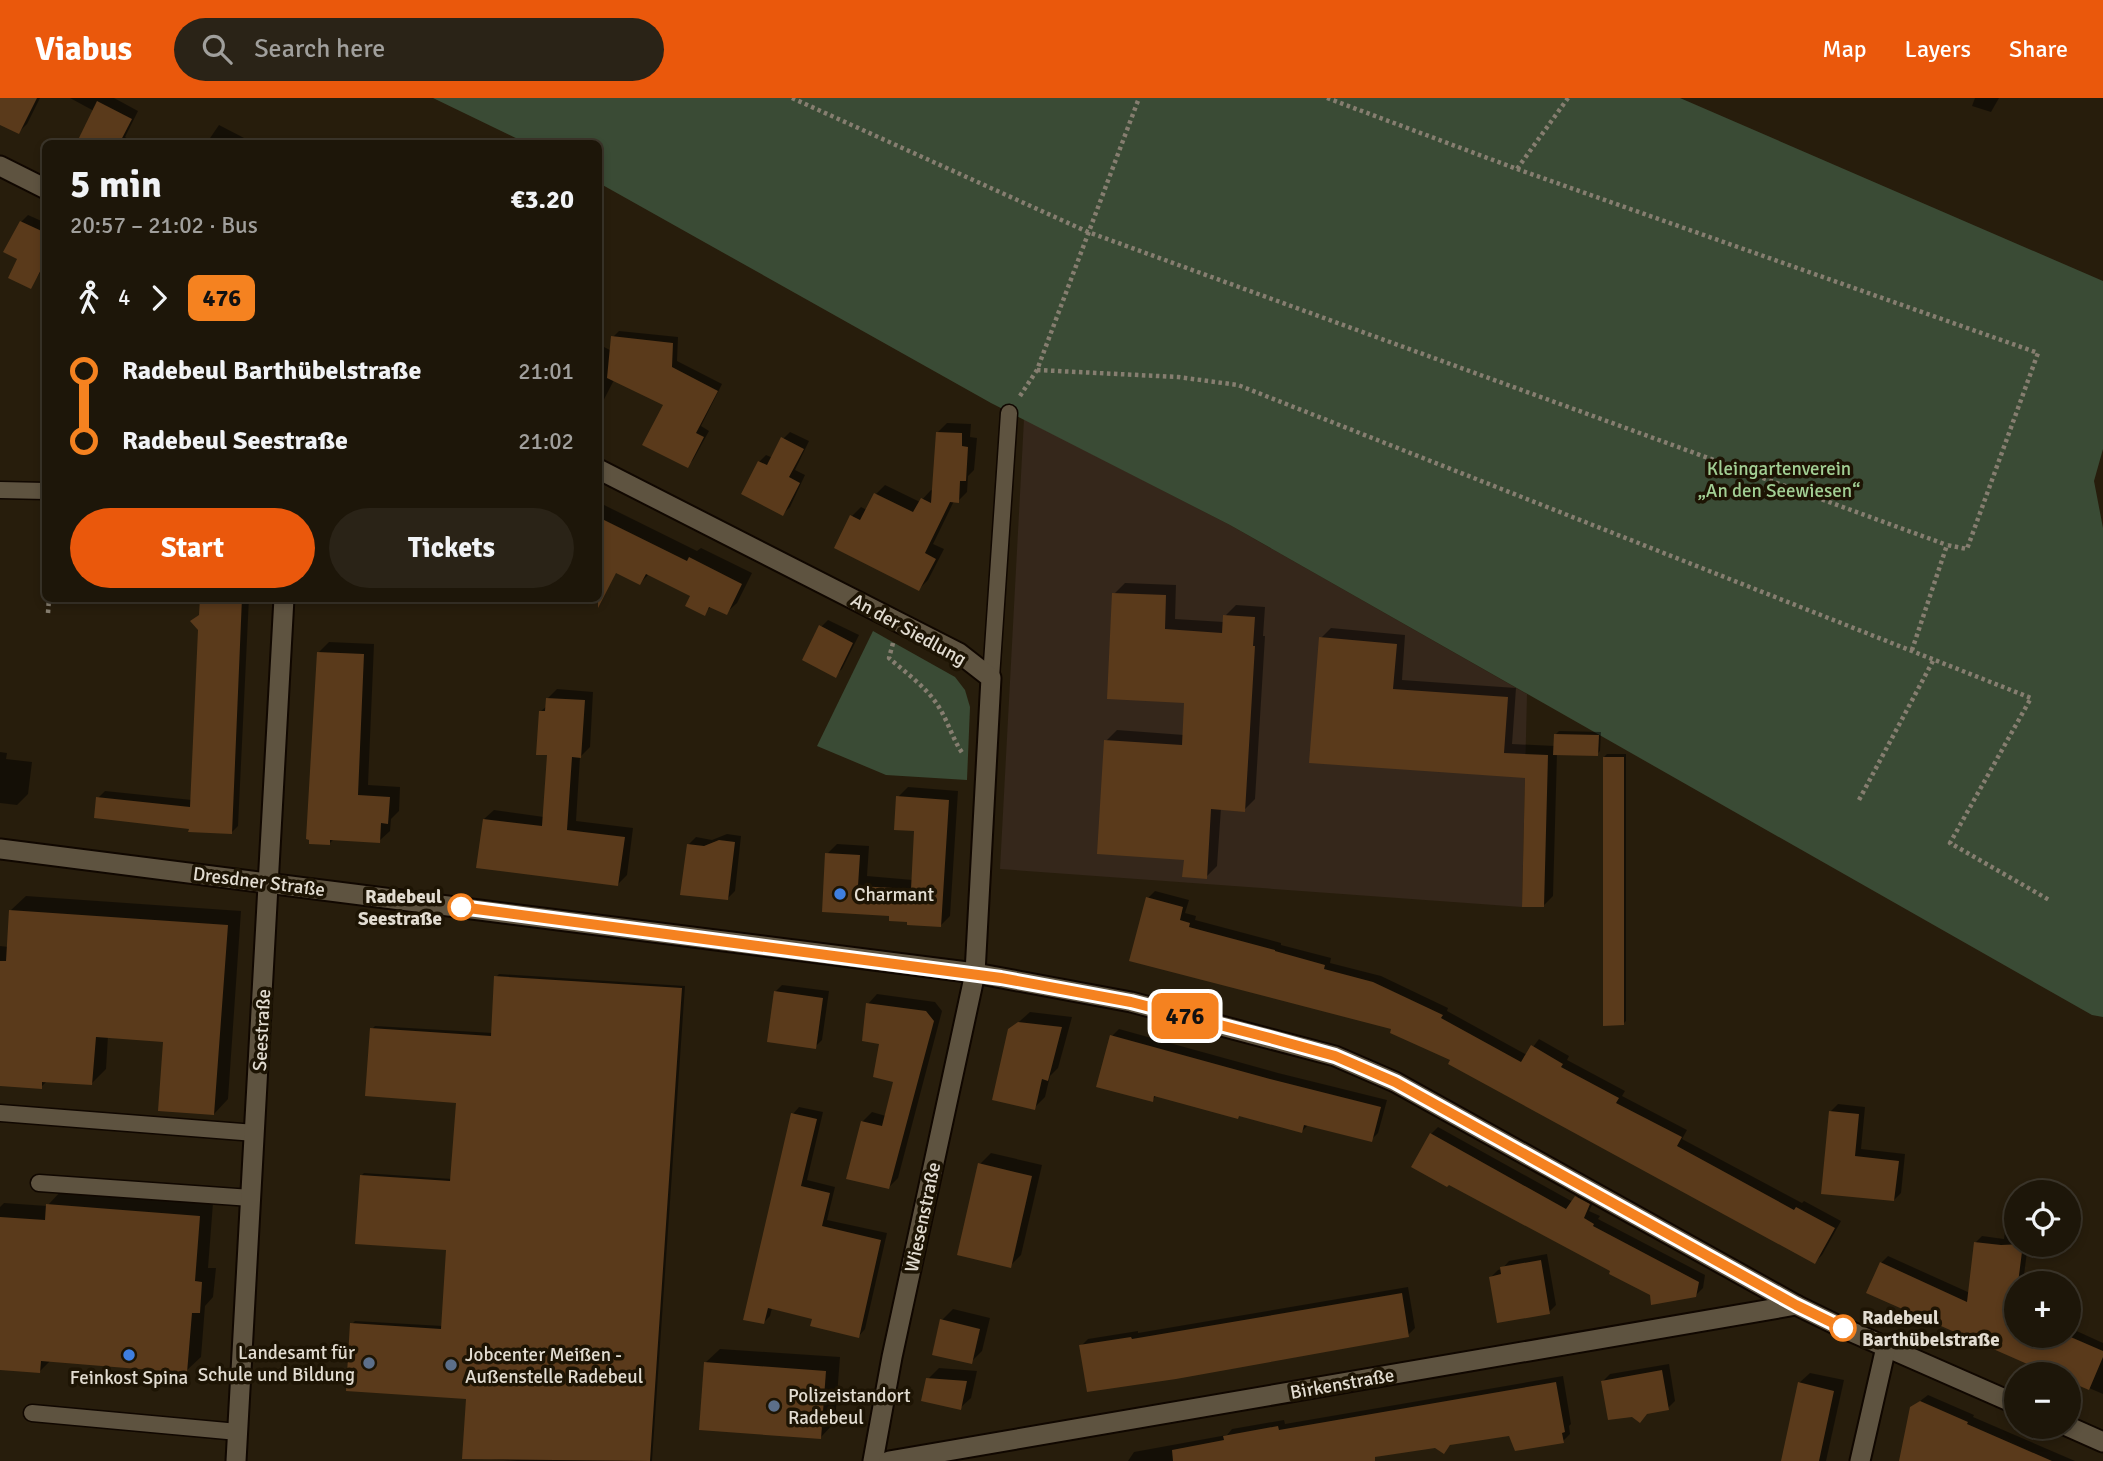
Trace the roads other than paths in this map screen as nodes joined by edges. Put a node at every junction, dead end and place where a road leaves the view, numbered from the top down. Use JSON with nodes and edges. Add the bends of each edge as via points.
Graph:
{"nodes":[{"id":1,"x":0,"y":166,"type":"edge"},
{"id":2,"x":42,"y":187,"type":"edge"},
{"id":3,"x":1009,"y":413,"type":"road end"},
{"id":4,"x":602,"y":471,"type":"edge"},
{"id":5,"x":0,"y":490,"type":"edge"},
{"id":6,"x":42,"y":491,"type":"edge"},
{"id":7,"x":284,"y":602,"type":"edge"},
{"id":8,"x":991,"y":678,"type":"junction"},
{"id":9,"x":0,"y":849,"type":"edge"},
{"id":10,"x":269,"y":882,"type":"junction"},
{"id":11,"x":975,"y":973,"type":"junction"},
{"id":12,"x":0,"y":1113,"type":"edge"},
{"id":13,"x":255,"y":1133,"type":"junction"},
{"id":14,"x":39,"y":1183,"type":"dead end"},
{"id":15,"x":251,"y":1198,"type":"junction"},
{"id":16,"x":1796,"y":1305,"type":"junction"},
{"id":17,"x":1886,"y":1347,"type":"junction"},
{"id":18,"x":2004,"y":1399,"type":"edge"},
{"id":19,"x":32,"y":1413,"type":"dead end"},
{"id":20,"x":238,"y":1432,"type":"junction"},
{"id":21,"x":2081,"y":1432,"type":"edge"},
{"id":22,"x":2103,"y":1442,"type":"edge"},
{"id":23,"x":236,"y":1461,"type":"edge"},
{"id":24,"x":873,"y":1461,"type":"edge"},
{"id":25,"x":889,"y":1461,"type":"edge"},
{"id":26,"x":1860,"y":1461,"type":"edge"}],
"edges":[{"from":1,"to":2,"type":"street"},
{"from":3,"to":8,"type":"lane"},
{"from":4,"to":8,"type":"street","name":"An der Siedlung","via":[[959,653]]},
{"from":5,"to":6,"type":"lane"},
{"from":7,"to":10,"type":"street","name":"Seestraße"},
{"from":8,"to":11,"type":"street"},
{"from":9,"to":10,"type":"street","name":"Dresdner Straße"},
{"from":10,"to":11,"type":"street","name":"Dresdner Straße"},
{"from":10,"to":13,"type":"street","name":"Seestraße"},
{"from":11,"to":16,"type":"street","name":"Dresdner Straße","via":[[1131,1002],[1335,1056],[1395,1082]]},
{"from":11,"to":24,"type":"street","name":"Wiesenstraße"},
{"from":12,"to":13,"type":"lane"},
{"from":13,"to":15,"type":"street","name":"Seestraße"},
{"from":14,"to":15,"type":"lane"},
{"from":15,"to":20,"type":"street","name":"Seestraße"},
{"from":16,"to":17,"type":"street","name":"Dresdner Straße"},
{"from":16,"to":25,"type":"street","name":"Birkenstraße"},
{"from":17,"to":18,"type":"street","name":"Dresdner Straße"},
{"from":17,"to":26,"type":"street"},
{"from":19,"to":20,"type":"lane"},
{"from":20,"to":23,"type":"street","name":"Seestraße"},
{"from":21,"to":22,"type":"street"}]}
